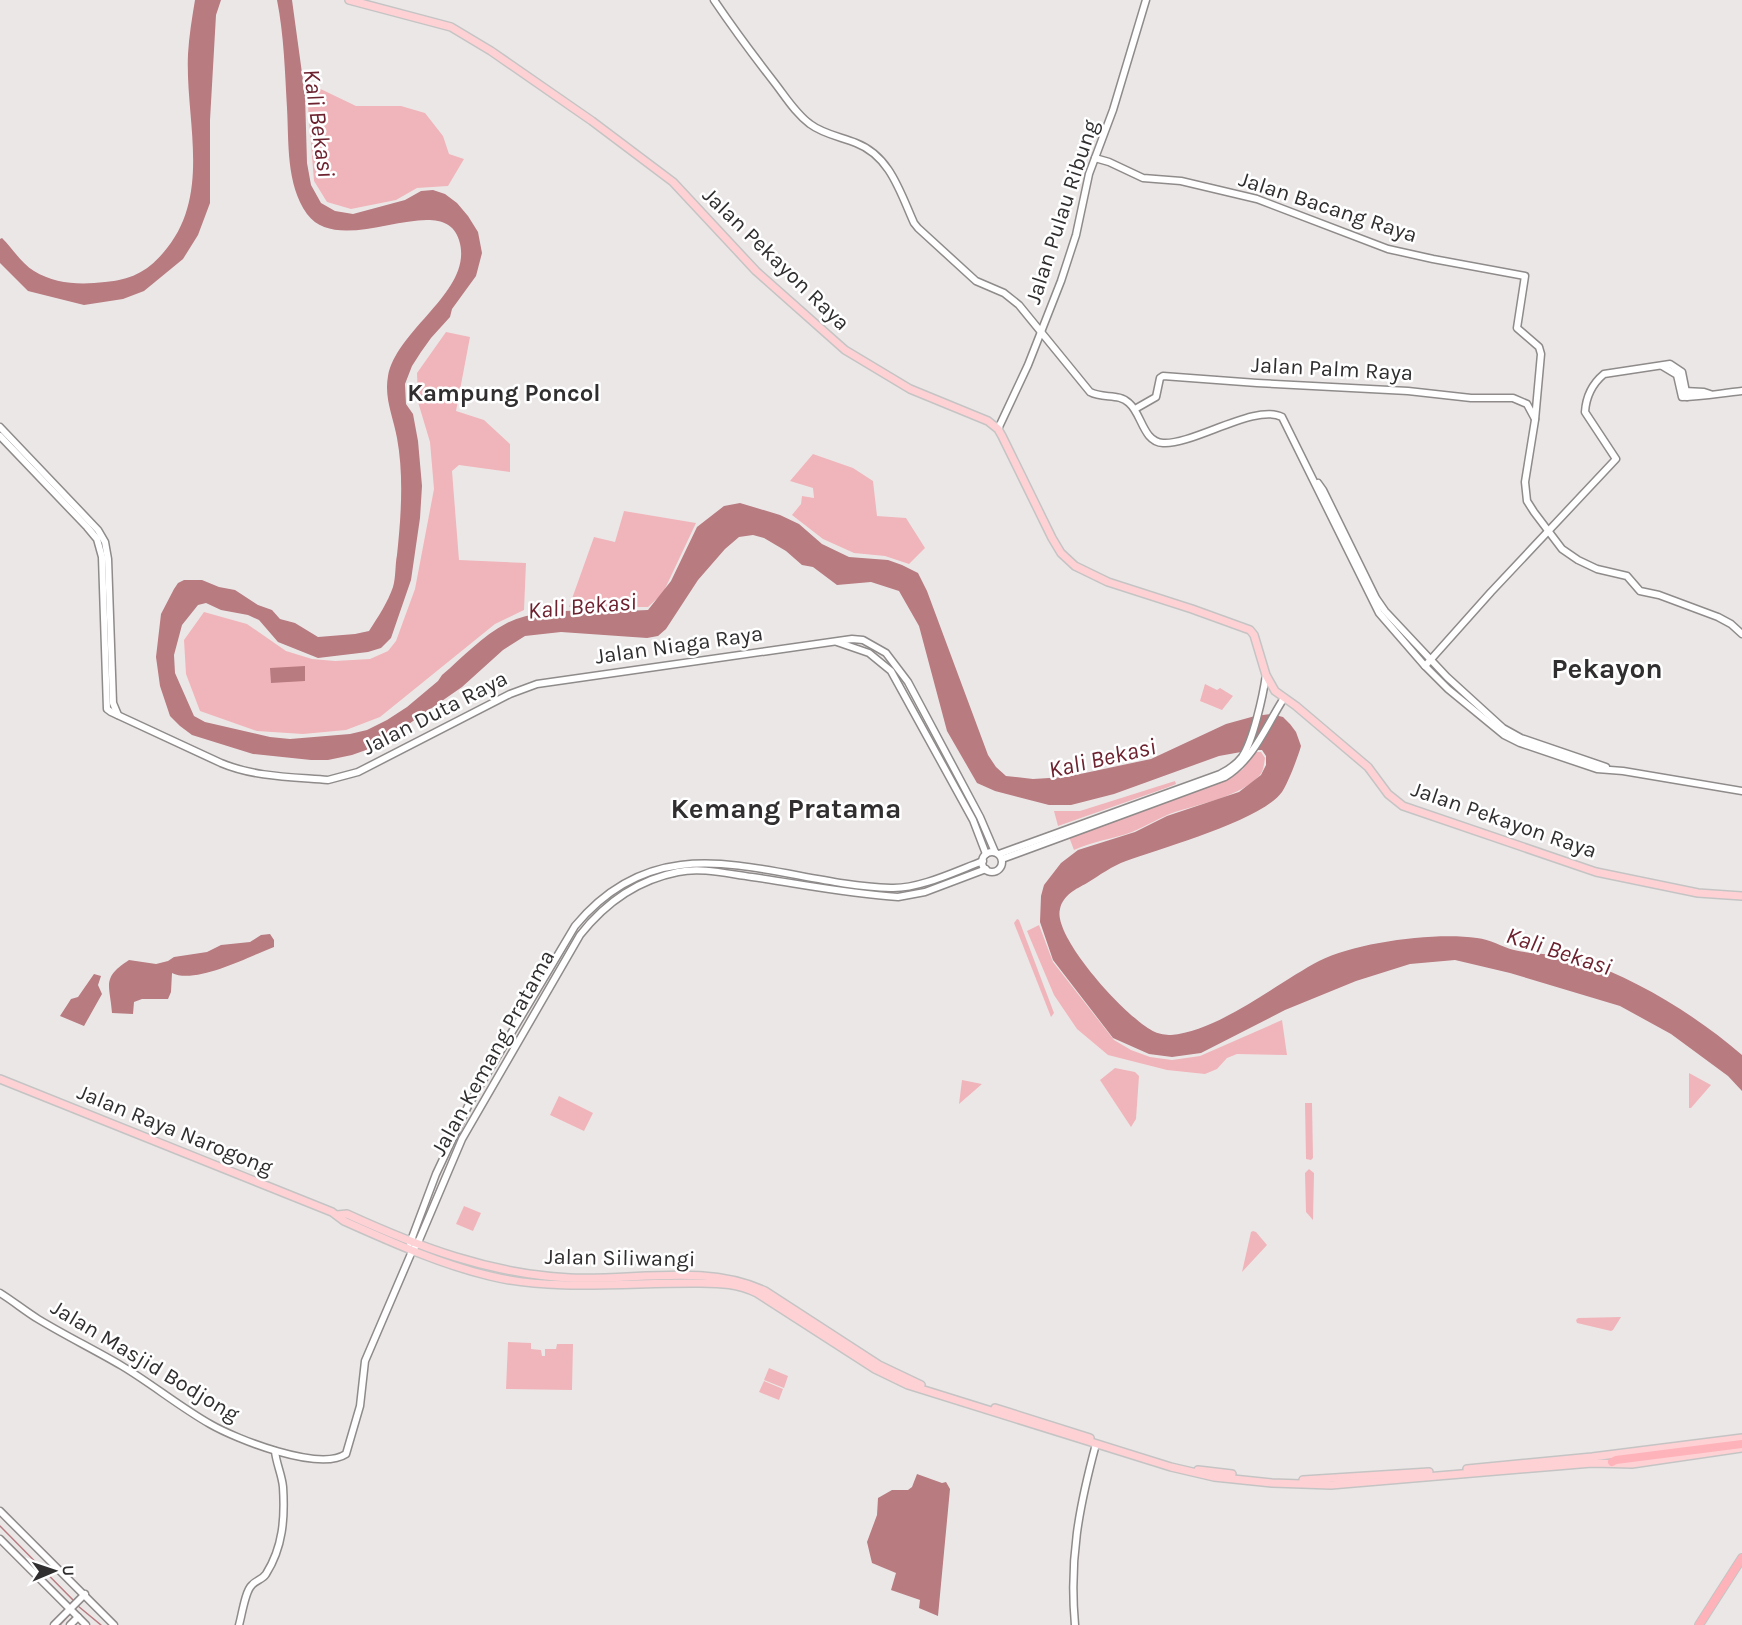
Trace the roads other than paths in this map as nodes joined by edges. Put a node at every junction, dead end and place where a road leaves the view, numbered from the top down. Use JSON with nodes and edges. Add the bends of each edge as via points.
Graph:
{"nodes":[{"id":1,"x":349,"y":0,"type":"edge"},
{"id":2,"x":714,"y":0,"type":"edge"},
{"id":3,"x":1146,"y":0,"type":"edge"},
{"id":4,"x":1095,"y":158,"type":"junction"},
{"id":5,"x":1041,"y":333,"type":"junction"},
{"id":6,"x":1742,"y":391,"type":"edge"},
{"id":7,"x":1135,"y":409,"type":"junction"},
{"id":8,"x":1535,"y":420,"type":"junction"},
{"id":9,"x":0,"y":427,"type":"edge"},
{"id":10,"x":998,"y":429,"type":"junction"},
{"id":11,"x":0,"y":436,"type":"edge"},
{"id":12,"x":51,"y":485,"type":"junction"},
{"id":13,"x":1549,"y":532,"type":"junction"},
{"id":14,"x":105,"y":573,"type":"junction"},
{"id":15,"x":1742,"y":634,"type":"edge"},
{"id":16,"x":834,"y":641,"type":"junction"},
{"id":17,"x":1428,"y":663,"type":"junction"},
{"id":18,"x":1266,"y":675,"type":"junction"},
{"id":19,"x":529,"y":687,"type":"joint"},
{"id":20,"x":1275,"y":691,"type":"junction"},
{"id":21,"x":1284,"y":698,"type":"junction"},
{"id":22,"x":1261,"y":703,"type":"junction"},
{"id":23,"x":118,"y":715,"type":"junction"},
{"id":24,"x":1742,"y":791,"type":"edge"},
{"id":25,"x":986,"y":854,"type":"junction"},
{"id":26,"x":998,"y":855,"type":"junction"},
{"id":27,"x":983,"y":861,"type":"junction"},
{"id":28,"x":986,"y":869,"type":"junction"},
{"id":29,"x":1742,"y":896,"type":"edge"},
{"id":30,"x":0,"y":1079,"type":"edge"},
{"id":31,"x":482,"y":1082,"type":"junction"},
{"id":32,"x":490,"y":1087,"type":"junction"},
{"id":33,"x":469,"y":1104,"type":"junction"},
{"id":34,"x":478,"y":1108,"type":"junction"},
{"id":35,"x":440,"y":1165,"type":"junction"},
{"id":36,"x":449,"y":1169,"type":"junction"},
{"id":37,"x":426,"y":1199,"type":"junction"},
{"id":38,"x":435,"y":1203,"type":"junction"},
{"id":39,"x":412,"y":1234,"type":"junction"},
{"id":40,"x":390,"y":1237,"type":"joint"},
{"id":41,"x":421,"y":1237,"type":"junction"},
{"id":42,"x":413,"y":1245,"type":"junction"},
{"id":43,"x":0,"y":1293,"type":"edge"},
{"id":44,"x":1742,"y":1438,"type":"edge"},
{"id":45,"x":1096,"y":1442,"type":"junction"},
{"id":46,"x":1742,"y":1444,"type":"edge"},
{"id":47,"x":1742,"y":1448,"type":"edge"},
{"id":48,"x":275,"y":1451,"type":"junction"},
{"id":49,"x":1592,"y":1460,"type":"junction"},
{"id":50,"x":1612,"y":1462,"type":"junction"},
{"id":51,"x":0,"y":1511,"type":"edge"},
{"id":52,"x":0,"y":1539,"type":"edge"},
{"id":53,"x":1742,"y":1558,"type":"edge"},
{"id":54,"x":1742,"y":1567,"type":"edge"},
{"id":55,"x":84,"y":1595,"type":"junction"},
{"id":56,"x":73,"y":1611,"type":"junction"},
{"id":57,"x":54,"y":1625,"type":"edge"},
{"id":58,"x":70,"y":1625,"type":"edge"},
{"id":59,"x":86,"y":1625,"type":"edge"},
{"id":60,"x":114,"y":1625,"type":"edge"},
{"id":61,"x":239,"y":1625,"type":"edge"},
{"id":62,"x":1075,"y":1625,"type":"edge"},
{"id":63,"x":1699,"y":1625,"type":"edge"},
{"id":64,"x":1704,"y":1625,"type":"edge"}],
"edges":[{"from":1,"to":10,"type":"main road","name":"Jalan Pekayon Raya","via":[[451,27],[491,51],[673,182],[756,271],[845,350],[910,389],[982,418]]},
{"from":2,"to":5,"type":"street","via":[[791,105],[811,125],[874,153],[887,166],[914,223],[976,280],[1019,305]]},
{"from":3,"to":4,"type":"street","name":"Jalan Pulau Ribung"},
{"from":4,"to":5,"type":"street","name":"Jalan Pulau Ribung","via":[[1076,235]]},
{"from":4,"to":8,"type":"street","name":"Jalan Bacang Raya","via":[[1143,178],[1180,181],[1257,200],[1388,249],[1525,276],[1516,328],[1540,348]]},
{"from":5,"to":7,"type":"street","via":[[1090,392],[1119,397]]},
{"from":5,"to":10,"type":"street","name":"Jalan Pulau Ribung"},
{"from":6,"to":13,"type":"street","via":[[1685,393],[1677,375],[1662,366],[1605,374],[1588,395],[1585,412],[1616,459]]},
{"from":7,"to":8,"type":"street","name":"Jalan Palm Raya","via":[[1156,397],[1163,376],[1513,399],[1527,404]]},
{"from":7,"to":17,"type":"street","via":[[1154,441],[1164,443],[1243,420],[1271,414],[1282,417],[1376,598]]},
{"from":8,"to":13,"type":"street","via":[[1525,495]]},
{"from":9,"to":12,"type":"street"},
{"from":10,"to":18,"type":"main road","name":"Jalan Pekayon Raya","via":[[1066,560],[1108,582],[1250,630]]},
{"from":11,"to":12,"type":"street"},
{"from":12,"to":14,"type":"street","via":[[97,539]]},
{"from":13,"to":15,"type":"street","via":[[1562,549],[1578,560],[1627,576],[1640,591],[1718,617]]},
{"from":13,"to":17,"type":"street"},
{"from":14,"to":23,"type":"street","via":[[112,703]]},
{"from":14,"to":23,"type":"street","via":[[106,700],[109,710]]},
{"from":16,"to":19,"type":"street","name":"Jalan Niaga Raya"},
{"from":16,"to":25,"type":"street","name":"Jalan Niaga Raya","via":[[869,652],[891,671],[973,820]]},
{"from":16,"to":26,"type":"street","name":"Jalan Niaga Raya","via":[[864,640],[893,660]]},
{"from":17,"to":24,"type":"street","via":[[1448,689],[1510,739],[1597,769]]},
{"from":18,"to":20,"type":"main road","name":"Jalan Pekayon Raya"},
{"from":18,"to":22,"type":"street"},
{"from":19,"to":23,"type":"street","name":"Jalan Duta Raya","via":[[358,771],[327,780],[235,768]]},
{"from":20,"to":21,"type":"main road","name":"Jalan Pekayon Raya"},
{"from":20,"to":22,"type":"street"},
{"from":21,"to":26,"type":"street","via":[[1250,756],[1234,772]]},
{"from":21,"to":29,"type":"main road","name":"Jalan Pekayon Raya","via":[[1368,768],[1388,794],[1408,809],[1596,872],[1698,893]]},
{"from":22,"to":26,"type":"street","via":[[1244,754],[1220,774]]},
{"from":25,"to":26,"type":"street"},
{"from":25,"to":27,"type":"street"},
{"from":26,"to":28,"type":"street","via":[[1002,865],[996,871]]},
{"from":27,"to":28,"type":"street"},
{"from":27,"to":31,"type":"street","name":"Jalan Kemang Pratama","via":[[901,888],[701,862],[664,867],[635,877],[618,886],[575,926]]},
{"from":28,"to":32,"type":"street","name":"Jalan Kemang Pratama","via":[[925,892],[898,897],[712,871],[680,872],[645,882],[616,897],[580,935]]},
{"from":30,"to":40,"type":"main road","name":"Jalan Raya Narogong"},
{"from":31,"to":32,"type":"street"},
{"from":31,"to":33,"type":"street","name":"Jalan Kemang Pratama"},
{"from":32,"to":34,"type":"street","name":"Jalan Kemang Pratama"},
{"from":33,"to":34,"type":"street"},
{"from":33,"to":35,"type":"street","name":"Jalan Kemang Pratama"},
{"from":34,"to":36,"type":"street","name":"Jalan Kemang Pratama"},
{"from":35,"to":36,"type":"street"},
{"from":35,"to":37,"type":"street","name":"Jalan Kemang Pratama"},
{"from":36,"to":38,"type":"street","name":"Jalan Kemang Pratama"},
{"from":37,"to":38,"type":"street"},
{"from":37,"to":39,"type":"street","name":"Jalan Kemang Pratama"},
{"from":38,"to":41,"type":"street","name":"Jalan Kemang Pratama"},
{"from":39,"to":41,"type":"street"},
{"from":39,"to":42,"type":"street","name":"Jalan Kemang Pratama"},
{"from":40,"to":42,"type":"main road","name":"Jalan Siliwangi"},
{"from":41,"to":42,"type":"street","name":"Jalan Kemang Pratama"},
{"from":42,"to":45,"type":"main road","name":"Jalan Siliwangi","via":[[472,1271],[506,1279],[557,1284],[700,1282],[741,1286],[914,1382]]},
{"from":42,"to":48,"type":"street","name":"Jalan Masjid Bodjong","via":[[365,1361],[360,1406],[345,1454],[314,1459]]},
{"from":43,"to":48,"type":"street","name":"Jalan Masjid Bodjong","via":[[123,1366],[207,1423]]},
{"from":44,"to":49,"type":"main road"},
{"from":45,"to":49,"type":"main road","name":"Jalan Siliwangi","via":[[1175,1466],[1297,1480]]},
{"from":45,"to":62,"type":"street","via":[[1075,1533]]},
{"from":46,"to":50,"type":"highway"},
{"from":47,"to":50,"type":"main road","via":[[1632,1464]]},
{"from":48,"to":61,"type":"street","via":[[283,1486],[282,1535],[265,1575],[249,1589]]},
{"from":49,"to":50,"type":"main road"},
{"from":51,"to":55,"type":"street"},
{"from":52,"to":56,"type":"street"},
{"from":53,"to":63,"type":"highway"},
{"from":54,"to":64,"type":"highway"},
{"from":55,"to":56,"type":"street"},
{"from":55,"to":60,"type":"street"},
{"from":56,"to":57,"type":"street"},
{"from":56,"to":58,"type":"street"},
{"from":56,"to":59,"type":"street"}]}
